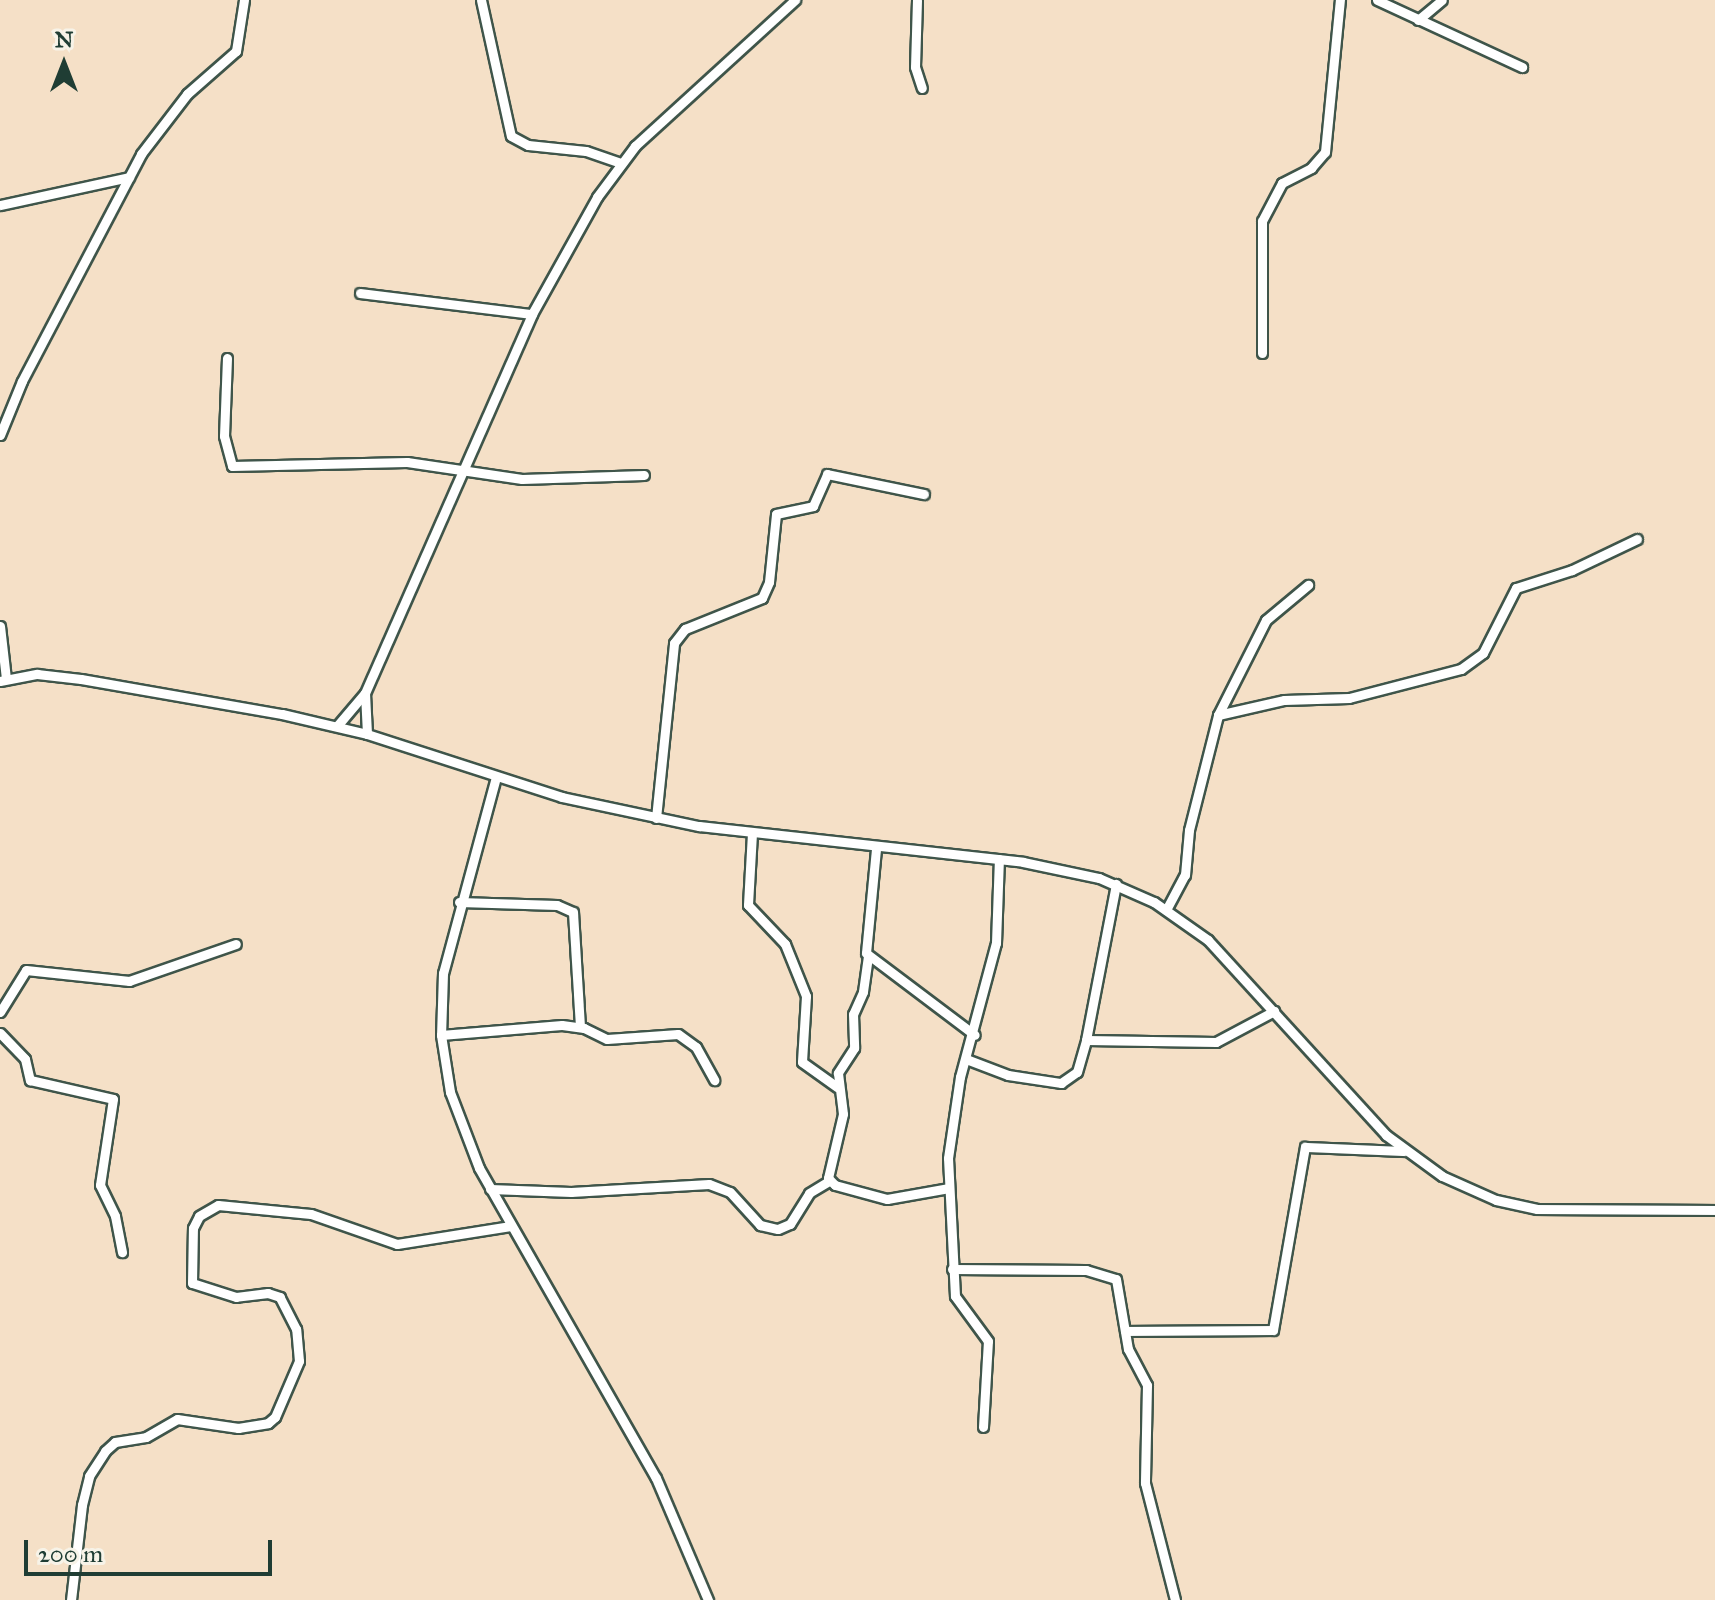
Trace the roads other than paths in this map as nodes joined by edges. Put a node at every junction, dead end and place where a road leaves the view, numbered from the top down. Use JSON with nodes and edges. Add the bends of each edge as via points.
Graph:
{"nodes":[{"id":1,"x":244,"y":0,"type":"edge"},
{"id":2,"x":481,"y":0,"type":"edge"},
{"id":3,"x":795,"y":0,"type":"edge"},
{"id":4,"x":917,"y":0,"type":"edge"},
{"id":5,"x":1340,"y":0,"type":"edge"},
{"id":6,"x":1377,"y":0,"type":"edge"},
{"id":7,"x":1442,"y":0,"type":"edge"},
{"id":8,"x":1418,"y":20,"type":"junction"},
{"id":9,"x":1522,"y":67,"type":"dead end"},
{"id":10,"x":922,"y":88,"type":"dead end"},
{"id":11,"x":620,"y":163,"type":"junction"},
{"id":12,"x":129,"y":177,"type":"junction"},
{"id":13,"x":0,"y":205,"type":"edge"},
{"id":14,"x":360,"y":293,"type":"dead end"},
{"id":15,"x":532,"y":314,"type":"junction"},
{"id":16,"x":1262,"y":353,"type":"dead end"},
{"id":17,"x":227,"y":358,"type":"dead end"},
{"id":18,"x":0,"y":435,"type":"edge"},
{"id":19,"x":462,"y":466,"type":"junction"},
{"id":20,"x":644,"y":475,"type":"dead end"},
{"id":21,"x":924,"y":494,"type":"dead end"},
{"id":22,"x":1637,"y":539,"type":"dead end"},
{"id":23,"x":1308,"y":585,"type":"dead end"},
{"id":24,"x":0,"y":626,"type":"edge"},
{"id":25,"x":3,"y":680,"type":"edge"},
{"id":26,"x":365,"y":693,"type":"junction"},
{"id":27,"x":1218,"y":715,"type":"junction"},
{"id":28,"x":337,"y":726,"type":"junction"},
{"id":29,"x":367,"y":734,"type":"junction"},
{"id":30,"x":496,"y":777,"type":"junction"},
{"id":31,"x":656,"y":818,"type":"junction"},
{"id":32,"x":752,"y":833,"type":"junction"},
{"id":33,"x":876,"y":849,"type":"junction"},
{"id":34,"x":999,"y":859,"type":"junction"},
{"id":35,"x":1116,"y":884,"type":"junction"},
{"id":36,"x":459,"y":902,"type":"junction"},
{"id":37,"x":1166,"y":910,"type":"junction"},
{"id":38,"x":236,"y":944,"type":"dead end"},
{"id":39,"x":868,"y":956,"type":"junction"},
{"id":40,"x":1274,"y":1011,"type":"junction"},
{"id":41,"x":0,"y":1012,"type":"edge"},
{"id":42,"x":580,"y":1027,"type":"junction"},
{"id":43,"x":0,"y":1033,"type":"edge"},
{"id":44,"x":441,"y":1035,"type":"junction"},
{"id":45,"x":975,"y":1035,"type":"junction"},
{"id":46,"x":1086,"y":1040,"type":"junction"},
{"id":47,"x":966,"y":1059,"type":"junction"},
{"id":48,"x":714,"y":1080,"type":"dead end"},
{"id":49,"x":837,"y":1087,"type":"junction"},
{"id":50,"x":1404,"y":1151,"type":"junction"},
{"id":51,"x":829,"y":1181,"type":"junction"},
{"id":52,"x":949,"y":1188,"type":"junction"},
{"id":53,"x":490,"y":1189,"type":"junction"},
{"id":54,"x":1715,"y":1210,"type":"edge"},
{"id":55,"x":511,"y":1226,"type":"junction"},
{"id":56,"x":122,"y":1252,"type":"dead end"},
{"id":57,"x":952,"y":1269,"type":"junction"},
{"id":58,"x":1125,"y":1331,"type":"junction"},
{"id":59,"x":983,"y":1427,"type":"dead end"},
{"id":60,"x":71,"y":1600,"type":"edge"},
{"id":61,"x":708,"y":1600,"type":"edge"},
{"id":62,"x":1175,"y":1600,"type":"edge"}],
"edges":[{"from":1,"to":12,"type":"street","via":[[236,51],[165,119]]},
{"from":2,"to":11,"type":"street","via":[[511,136],[528,145],[586,151]]},
{"from":3,"to":11,"type":"street"},
{"from":4,"to":10,"type":"street","via":[[915,67]]},
{"from":5,"to":16,"type":"street","via":[[1325,152],[1311,168],[1282,183],[1262,221]]},
{"from":6,"to":8,"type":"street"},
{"from":7,"to":8,"type":"street"},
{"from":8,"to":9,"type":"street"},
{"from":11,"to":15,"type":"street","via":[[567,245]]},
{"from":12,"to":13,"type":"street"},
{"from":12,"to":18,"type":"street","via":[[22,381]]},
{"from":14,"to":15,"type":"street"},
{"from":15,"to":19,"type":"street"},
{"from":17,"to":19,"type":"street","via":[[224,444],[232,466]]},
{"from":19,"to":20,"type":"street","via":[[522,479]]},
{"from":19,"to":26,"type":"street"},
{"from":21,"to":31,"type":"street","via":[[827,474],[813,506],[776,514],[769,582],[762,598],[685,629],[674,643]]},
{"from":22,"to":27,"type":"street","via":[[1516,588],[1483,653],[1461,669],[1349,698],[1284,700]]},
{"from":23,"to":27,"type":"street","via":[[1266,620]]},
{"from":24,"to":25,"type":"street"},
{"from":25,"to":28,"type":"street","via":[[37,674],[81,679]]},
{"from":26,"to":28,"type":"street"},
{"from":26,"to":29,"type":"street"},
{"from":27,"to":37,"type":"street","via":[[1189,830],[1185,875]]},
{"from":28,"to":29,"type":"street"},
{"from":29,"to":30,"type":"street"},
{"from":30,"to":31,"type":"street"},
{"from":30,"to":36,"type":"street"},
{"from":31,"to":32,"type":"street"},
{"from":32,"to":33,"type":"street"},
{"from":32,"to":49,"type":"street","via":[[748,905],[785,944],[806,996],[802,1062]]},
{"from":33,"to":34,"type":"street"},
{"from":33,"to":39,"type":"street","via":[[864,939]]},
{"from":34,"to":35,"type":"street","via":[[1053,866]]},
{"from":34,"to":45,"type":"street","via":[[996,943]]},
{"from":35,"to":37,"type":"street"},
{"from":35,"to":46,"type":"street"},
{"from":36,"to":42,"type":"street","via":[[557,905],[573,912]]},
{"from":36,"to":44,"type":"street","via":[[443,973]]},
{"from":37,"to":40,"type":"street","via":[[1219,949]]},
{"from":38,"to":41,"type":"street","via":[[129,981],[26,970]]},
{"from":39,"to":45,"type":"street"},
{"from":39,"to":49,"type":"street","via":[[863,992],[853,1014],[854,1048],[840,1066]]},
{"from":40,"to":46,"type":"street","via":[[1216,1042]]},
{"from":40,"to":50,"type":"street"},
{"from":42,"to":44,"type":"street"},
{"from":42,"to":48,"type":"street","via":[[607,1039],[682,1035],[696,1047]]},
{"from":43,"to":56,"type":"street","via":[[25,1059],[30,1080],[113,1099],[100,1185],[115,1216]]},
{"from":44,"to":53,"type":"street","via":[[456,1113]]},
{"from":45,"to":47,"type":"street"},
{"from":46,"to":47,"type":"street","via":[[1077,1072],[1065,1082],[1008,1075]]},
{"from":47,"to":52,"type":"street","via":[[953,1112]]},
{"from":49,"to":51,"type":"street","via":[[843,1114]]},
{"from":50,"to":54,"type":"street","via":[[1474,1192],[1523,1207]]},
{"from":50,"to":58,"type":"street","via":[[1305,1147],[1273,1330]]},
{"from":51,"to":52,"type":"street","via":[[887,1199]]},
{"from":51,"to":53,"type":"street","via":[[809,1193],[790,1224],[778,1229],[760,1225],[730,1192],[709,1184],[571,1192]]},
{"from":52,"to":57,"type":"street"},
{"from":53,"to":55,"type":"street"},
{"from":55,"to":60,"type":"street","via":[[397,1244],[311,1214],[218,1205],[199,1216],[193,1228],[192,1283],[228,1296],[280,1297],[296,1329],[299,1361],[268,1423],[238,1428],[177,1419],[146,1437],[115,1442],[105,1451],[89,1476],[82,1505]]},
{"from":55,"to":61,"type":"street","via":[[656,1478]]},
{"from":57,"to":58,"type":"street","via":[[1109,1274],[1120,1288]]},
{"from":57,"to":59,"type":"street","via":[[962,1312],[988,1341]]},
{"from":58,"to":62,"type":"street","via":[[1149,1395],[1145,1483]]}]}
